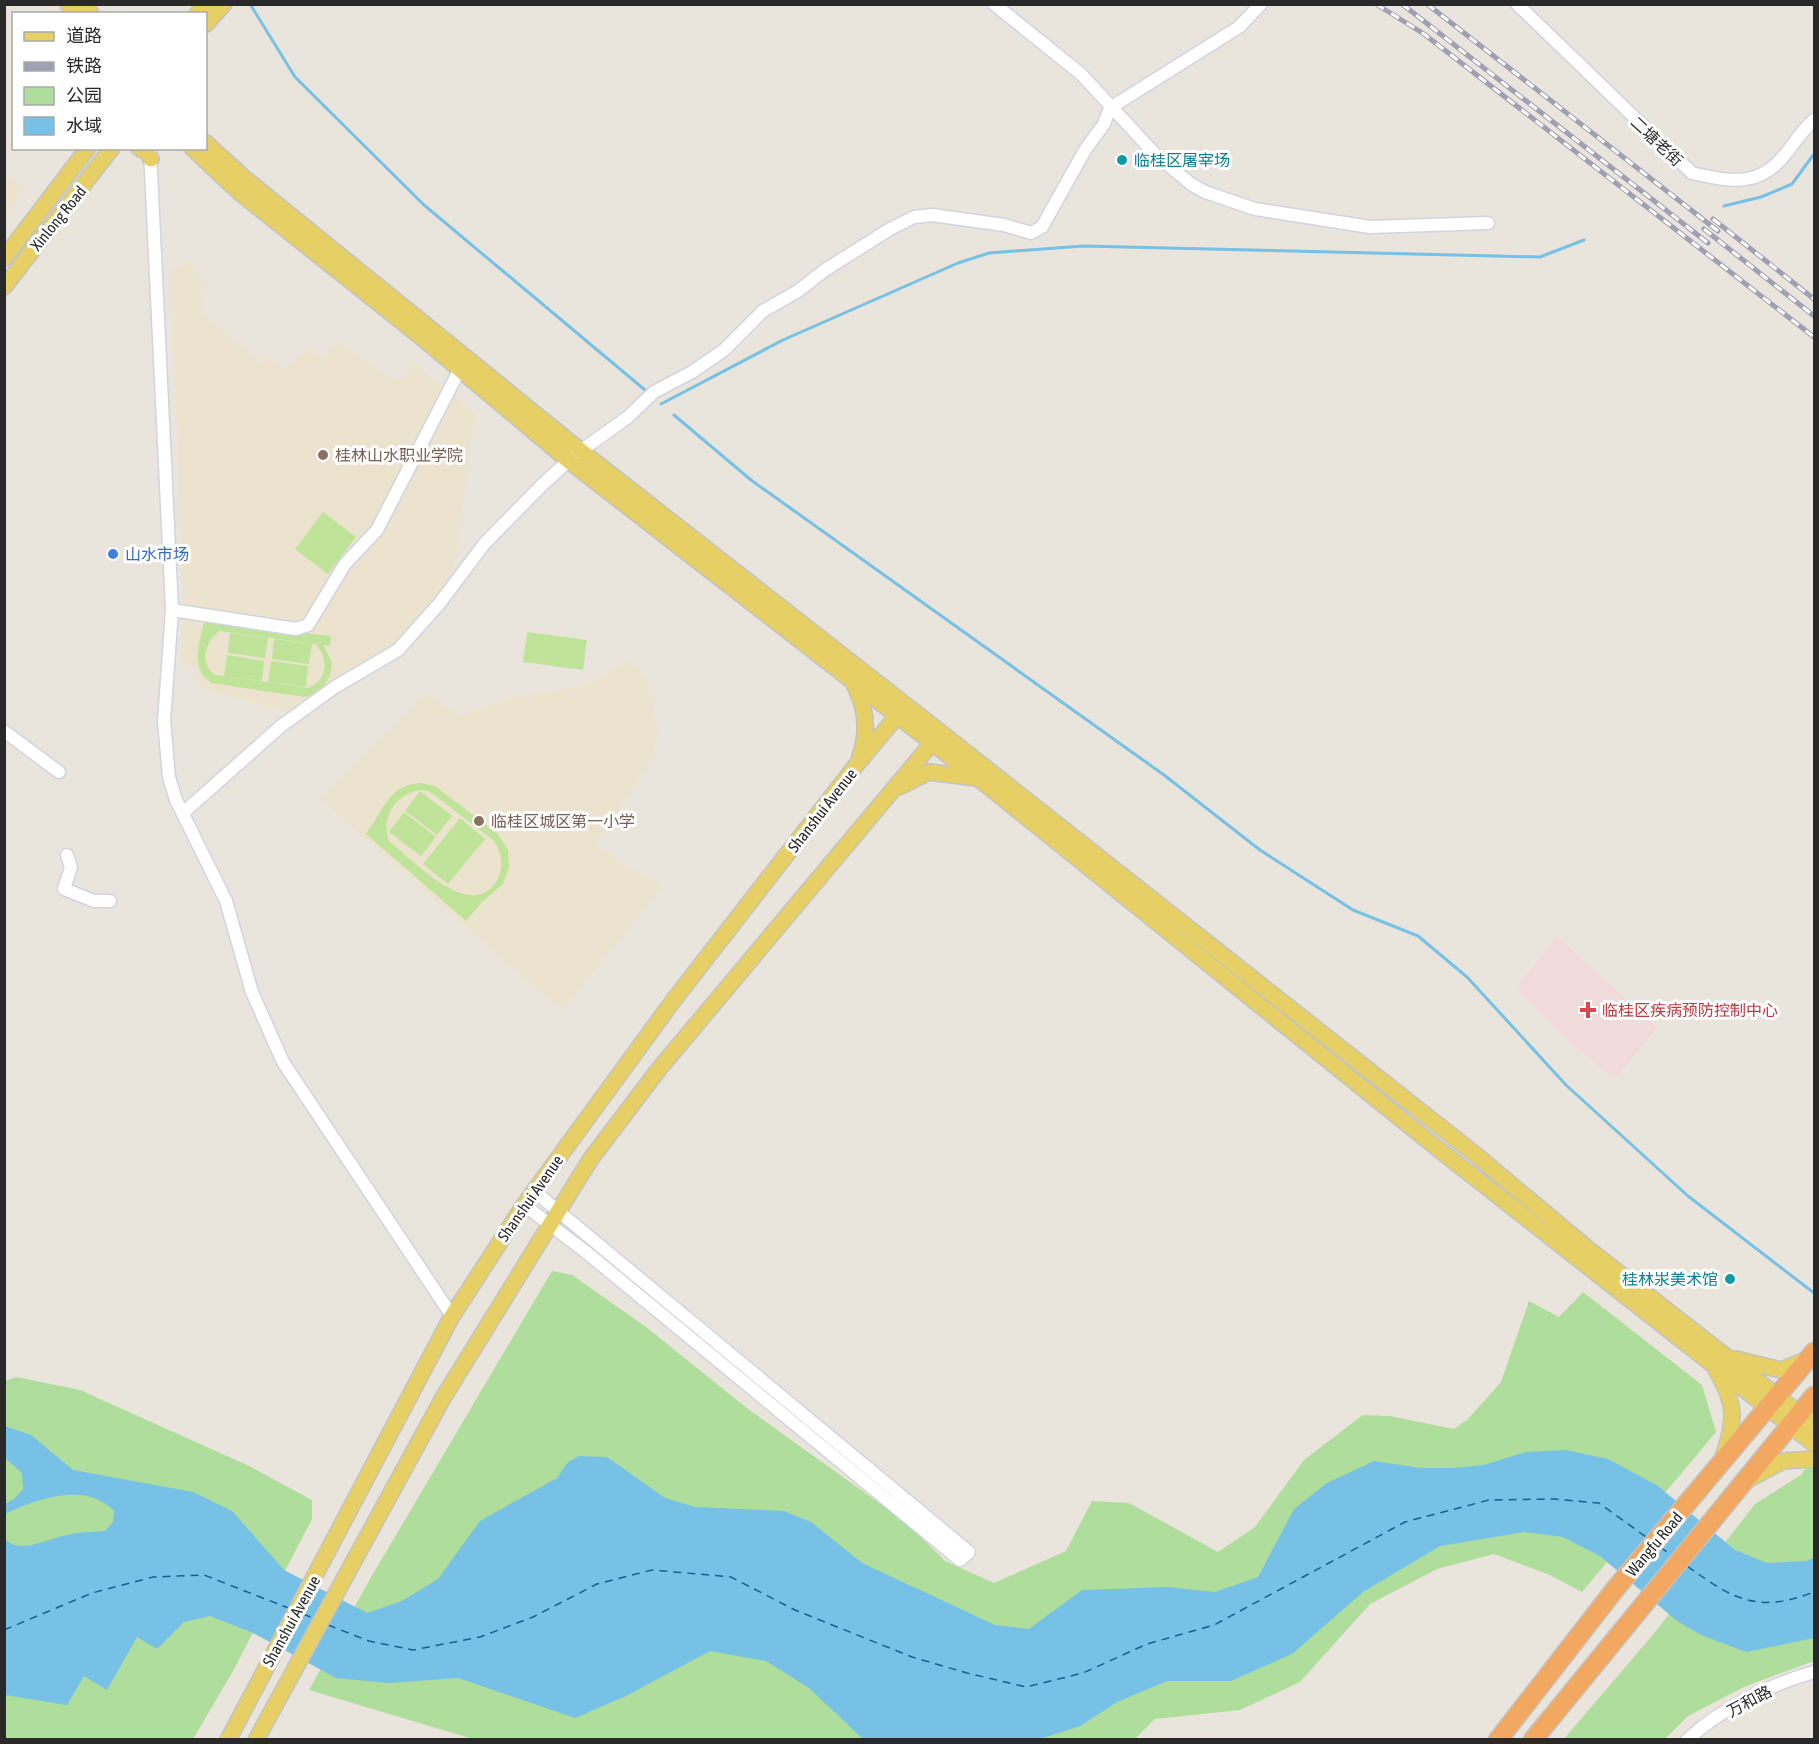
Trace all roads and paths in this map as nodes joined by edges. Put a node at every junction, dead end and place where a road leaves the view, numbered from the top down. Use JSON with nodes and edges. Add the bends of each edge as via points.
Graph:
{"nodes":[{"id":1,"x":224,"y":4,"type":"edge"},
{"id":2,"x":994,"y":4,"type":"edge"},
{"id":3,"x":1261,"y":4,"type":"edge"},
{"id":4,"x":1517,"y":4,"type":"edge"},
{"id":5,"x":207,"y":12,"type":"edge"},
{"id":6,"x":1110,"y":108,"type":"junction"},
{"id":7,"x":1815,"y":120,"type":"edge"},
{"id":8,"x":207,"y":144,"type":"edge"},
{"id":9,"x":86,"y":150,"type":"edge"},
{"id":10,"x":113,"y":150,"type":"edge"},
{"id":11,"x":194,"y":150,"type":"edge"},
{"id":12,"x":146,"y":152,"type":"edge"},
{"id":13,"x":1488,"y":223,"type":"dead end"},
{"id":14,"x":4,"y":258,"type":"edge"},
{"id":15,"x":4,"y":287,"type":"edge"},
{"id":16,"x":460,"y":369,"type":"junction"},
{"id":17,"x":575,"y":456,"type":"junction"},
{"id":18,"x":172,"y":610,"type":"junction"},
{"id":19,"x":853,"y":681,"type":"junction"},
{"id":20,"x":902,"y":711,"type":"junction"},
{"id":21,"x":4,"y":731,"type":"edge"},
{"id":22,"x":936,"y":738,"type":"junction"},
{"id":23,"x":857,"y":764,"type":"junction"},
{"id":24,"x":59,"y":772,"type":"dead end"},
{"id":25,"x":978,"y":778,"type":"junction"},
{"id":26,"x":891,"y":792,"type":"junction"},
{"id":27,"x":183,"y":813,"type":"junction"},
{"id":28,"x":67,"y":855,"type":"dead end"},
{"id":29,"x":110,"y":901,"type":"dead end"},
{"id":30,"x":534,"y":1191,"type":"junction"},
{"id":31,"x":524,"y":1205,"type":"junction"},
{"id":32,"x":554,"y":1218,"type":"junction"},
{"id":33,"x":452,"y":1316,"type":"junction"},
{"id":34,"x":1726,"y":1355,"type":"junction"},
{"id":35,"x":1812,"y":1355,"type":"edge"},
{"id":36,"x":1713,"y":1365,"type":"junction"},
{"id":37,"x":1815,"y":1396,"type":"edge"},
{"id":38,"x":1773,"y":1403,"type":"junction"},
{"id":39,"x":1795,"y":1420,"type":"junction"},
{"id":40,"x":1815,"y":1425,"type":"edge"},
{"id":41,"x":1815,"y":1444,"type":"edge"},
{"id":42,"x":1815,"y":1459,"type":"edge"},
{"id":43,"x":1721,"y":1464,"type":"junction"},
{"id":44,"x":1744,"y":1482,"type":"junction"},
{"id":45,"x":1815,"y":1672,"type":"edge"},
{"id":46,"x":228,"y":1740,"type":"edge"},
{"id":47,"x":256,"y":1740,"type":"edge"},
{"id":48,"x":1498,"y":1740,"type":"edge"},
{"id":49,"x":1533,"y":1740,"type":"edge"},
{"id":50,"x":1687,"y":1740,"type":"edge"}],
"edges":[{"from":1,"to":5,"type":"main road"},
{"from":2,"to":6,"type":"street","via":[[1081,74]]},
{"from":3,"to":6,"type":"street","via":[[1239,27]]},
{"from":4,"to":7,"type":"street","name":"二塘老街","via":[[1692,173],[1727,181],[1756,178],[1775,169]]},
{"from":6,"to":13,"type":"street","via":[[1191,184],[1255,209],[1370,227]]},
{"from":6,"to":17,"type":"street","via":[[1042,227],[1031,233],[1004,225],[932,215],[903,222],[763,311],[715,357],[656,390],[628,417]]},
{"from":8,"to":17,"type":"main road"},
{"from":9,"to":14,"type":"main road"},
{"from":10,"to":15,"type":"main road","name":"Xinlong Road"},
{"from":11,"to":16,"type":"main road","via":[[239,192]]},
{"from":12,"to":18,"type":"street"},
{"from":16,"to":17,"type":"main road"},
{"from":16,"to":18,"type":"street","via":[[377,530],[345,564],[308,625],[296,629]]},
{"from":17,"to":19,"type":"main road"},
{"from":17,"to":20,"type":"main road"},
{"from":17,"to":27,"type":"street","via":[[496,531],[403,645],[281,726]]},
{"from":18,"to":27,"type":"street","via":[[164,721],[170,777]]},
{"from":19,"to":20,"type":"main road"},
{"from":19,"to":23,"type":"main road","via":[[867,729]]},
{"from":20,"to":22,"type":"main road"},
{"from":20,"to":23,"type":"main road","name":"Shanshui Avenue"},
{"from":21,"to":24,"type":"street"},
{"from":22,"to":25,"type":"main road"},
{"from":22,"to":26,"type":"main road","name":"Shanshui Avenue"},
{"from":22,"to":34,"type":"main road"},
{"from":23,"to":30,"type":"main road","name":"Shanshui Avenue","via":[[673,1001]]},
{"from":25,"to":26,"type":"main road","via":[[929,772]]},
{"from":25,"to":36,"type":"main road"},
{"from":26,"to":32,"type":"main road","name":"Shanshui Avenue","via":[[658,1069]]},
{"from":27,"to":33,"type":"street","via":[[226,901],[252,992],[283,1062]]},
{"from":28,"to":29,"type":"street","via":[[71,867],[64,889],[94,901]]},
{"from":30,"to":31,"type":"main road","name":"Shanshui Avenue"},
{"from":30,"to":32,"type":"street"},
{"from":31,"to":32,"type":"street"},
{"from":31,"to":33,"type":"main road","name":"Shanshui Avenue"},
{"from":32,"to":32,"type":"street","via":[[960,1560],[969,1552]]},
{"from":32,"to":47,"type":"main road","name":"Shanshui Avenue","via":[[443,1398]]},
{"from":33,"to":46,"type":"main road","name":"Shanshui Avenue"},
{"from":34,"to":35,"type":"main road","via":[[1780,1370]]},
{"from":34,"to":38,"type":"main road"},
{"from":35,"to":38,"type":"highway","name":"Wangfu Road"},
{"from":36,"to":38,"type":"main road"},
{"from":36,"to":43,"type":"main road","via":[[1732,1402],[1734,1423]]},
{"from":37,"to":39,"type":"highway","name":"Wangfu Road"},
{"from":38,"to":39,"type":"main road"},
{"from":38,"to":43,"type":"highway","name":"Wangfu Road"},
{"from":39,"to":40,"type":"main road"},
{"from":39,"to":41,"type":"main road"},
{"from":39,"to":44,"type":"highway","name":"Wangfu Road"},
{"from":42,"to":44,"type":"main road","via":[[1783,1461]]},
{"from":43,"to":48,"type":"highway","name":"Wangfu Road"},
{"from":44,"to":49,"type":"highway","name":"Wangfu Road"},
{"from":45,"to":50,"type":"street","name":"万和路","via":[[1765,1691]]}]}
